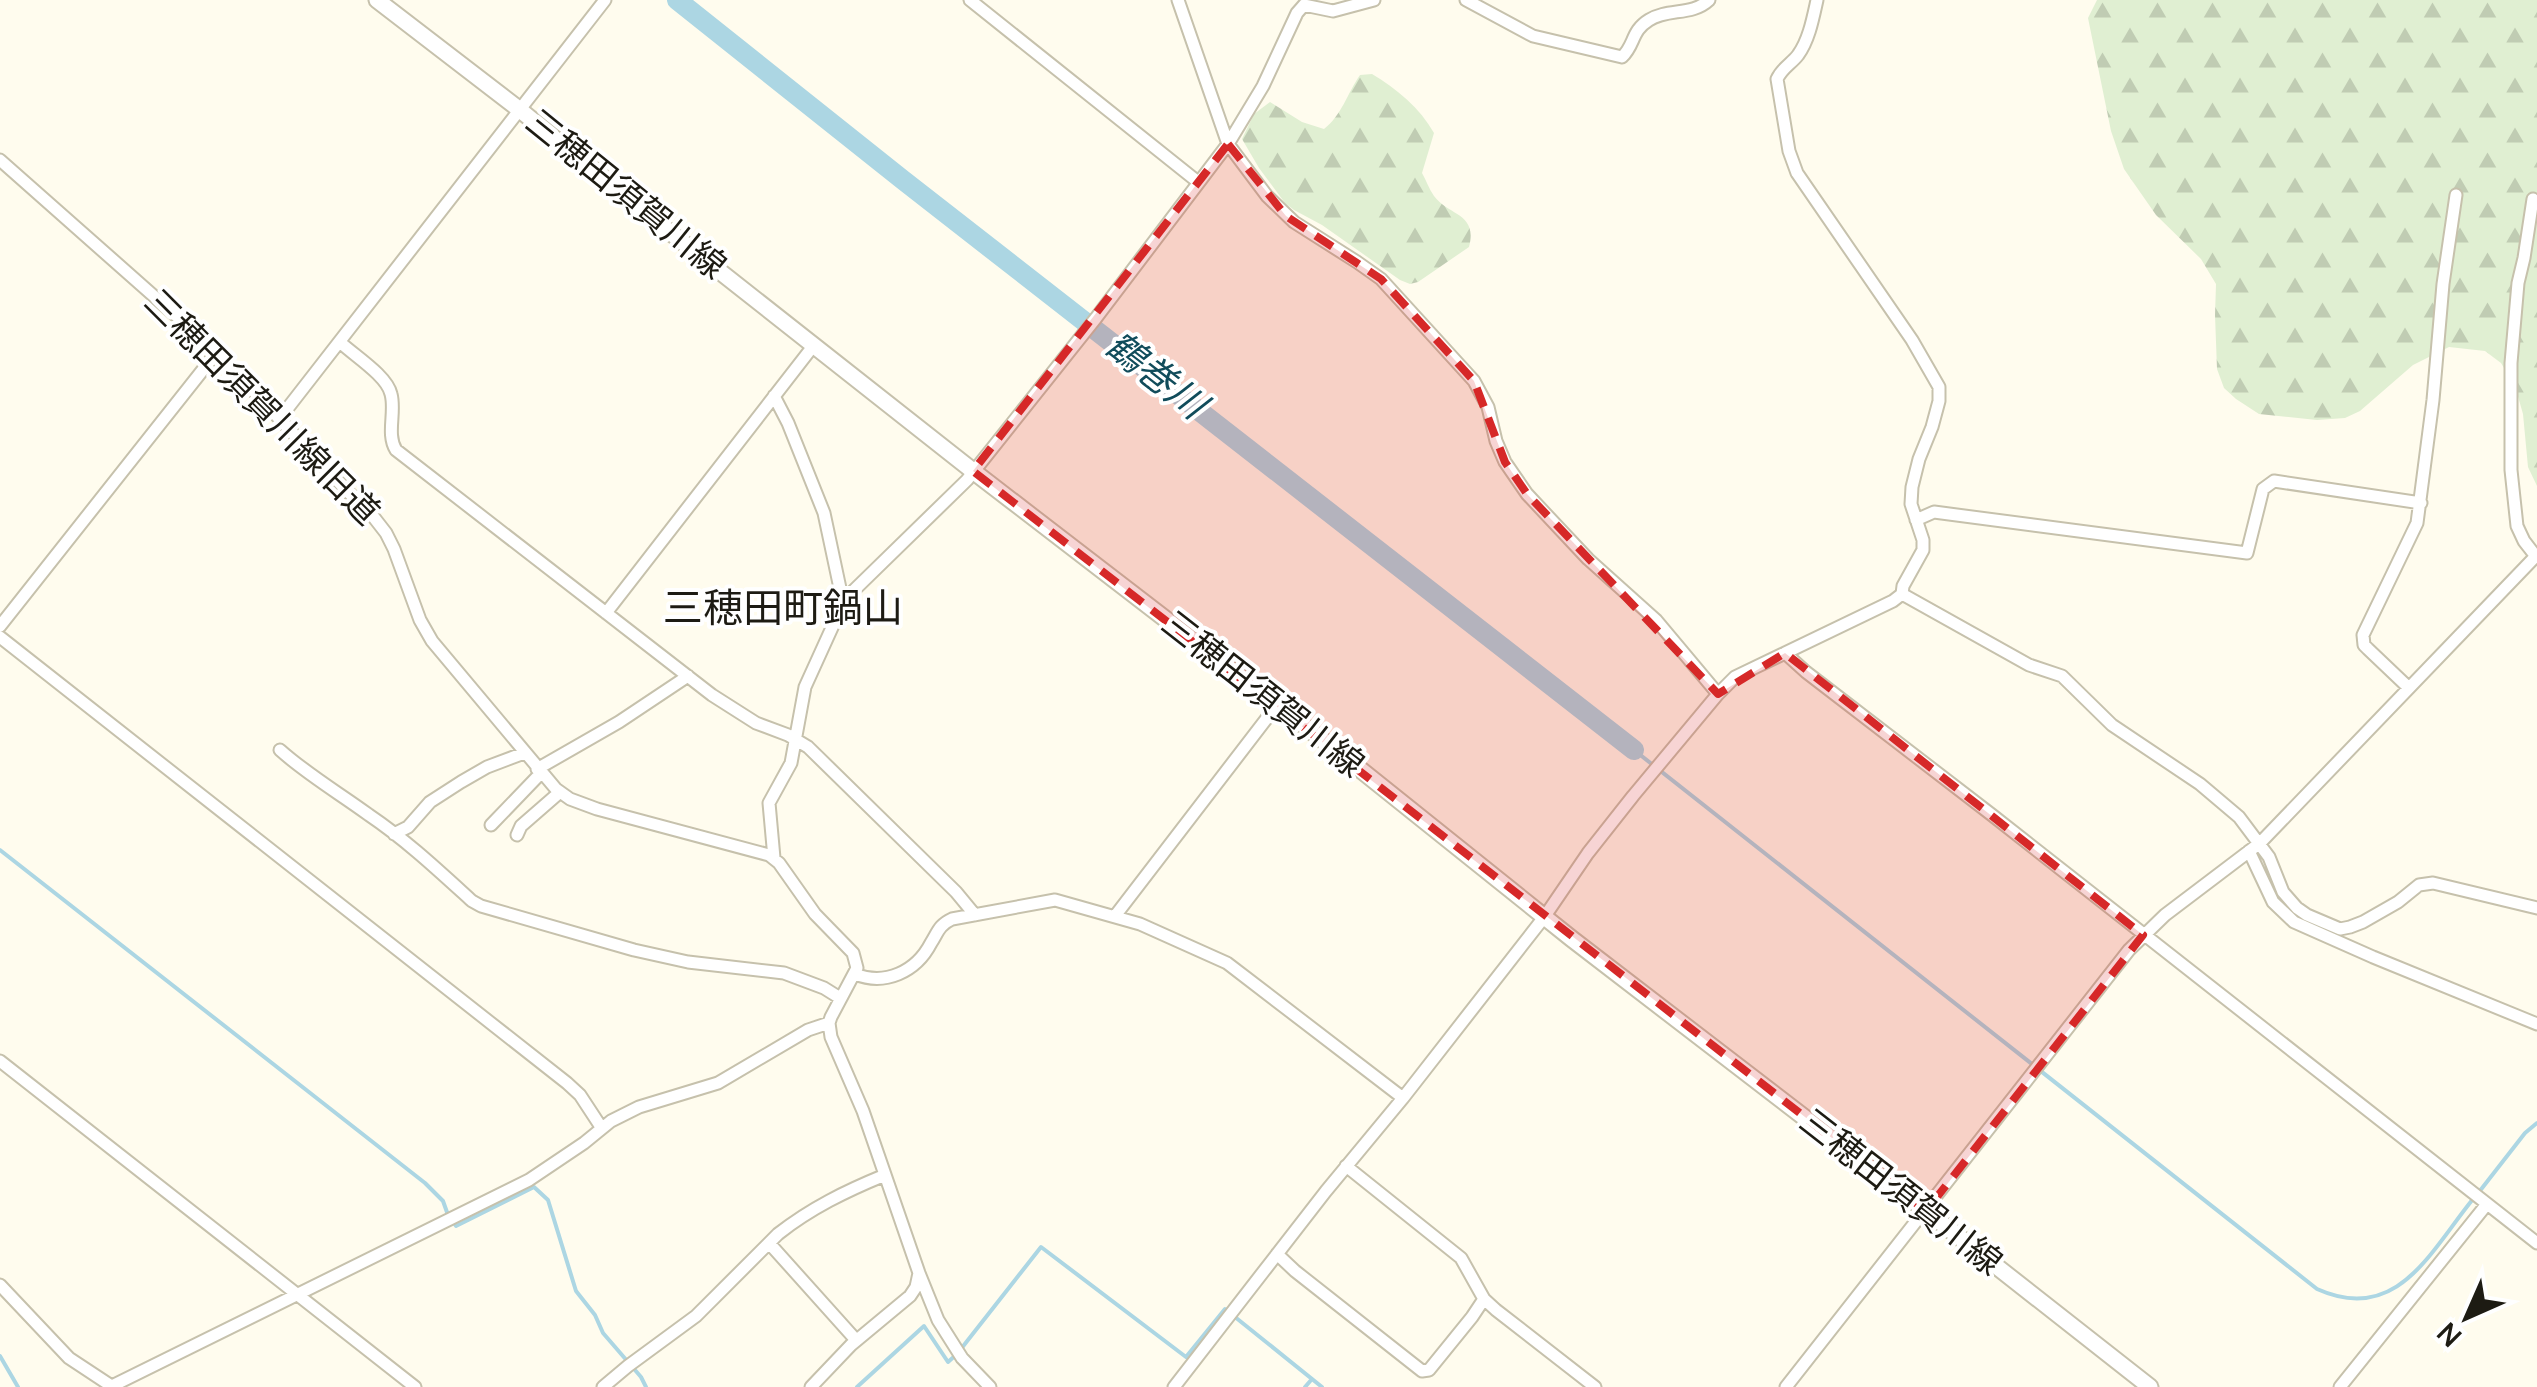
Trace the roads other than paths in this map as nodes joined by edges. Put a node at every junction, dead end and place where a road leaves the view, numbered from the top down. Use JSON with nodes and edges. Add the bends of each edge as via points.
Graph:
{"nodes":[{"id":1,"x":377,"y":0,"type":"edge"},
{"id":2,"x":605,"y":0,"type":"edge"},
{"id":3,"x":970,"y":0,"type":"edge"},
{"id":4,"x":1178,"y":0,"type":"edge"},
{"id":5,"x":1374,"y":0,"type":"edge"},
{"id":6,"x":1466,"y":0,"type":"edge"},
{"id":7,"x":1709,"y":0,"type":"edge"},
{"id":8,"x":1817,"y":0,"type":"edge"},
{"id":9,"x":520,"y":110,"type":"junction"},
{"id":10,"x":1228,"y":144,"type":"junction"},
{"id":11,"x":0,"y":160,"type":"edge"},
{"id":12,"x":1198,"y":182,"type":"junction"},
{"id":13,"x":2456,"y":195,"type":"dead end"},
{"id":14,"x":2533,"y":198,"type":"dead end"},
{"id":15,"x":341,"y":343,"type":"junction"},
{"id":16,"x":814,"y":345,"type":"junction"},
{"id":17,"x":217,"y":352,"type":"junction"},
{"id":18,"x":774,"y":396,"type":"junction"},
{"id":19,"x":280,"y":418,"type":"junction"},
{"id":20,"x":973,"y":471,"type":"junction"},
{"id":21,"x":2421,"y":503,"type":"junction"},
{"id":22,"x":1916,"y":520,"type":"junction"},
{"id":23,"x":1902,"y":594,"type":"junction"},
{"id":24,"x":844,"y":600,"type":"junction"},
{"id":25,"x":606,"y":613,"type":"junction"},
{"id":26,"x":0,"y":626,"type":"edge"},
{"id":27,"x":0,"y":637,"type":"edge"},
{"id":28,"x":1785,"y":653,"type":"junction"},
{"id":29,"x":688,"y":676,"type":"junction"},
{"id":30,"x":2409,"y":688,"type":"junction"},
{"id":31,"x":1718,"y":694,"type":"junction"},
{"id":32,"x":1278,"y":706,"type":"junction"},
{"id":33,"x":794,"y":739,"type":"junction"},
{"id":34,"x":280,"y":750,"type":"dead end"},
{"id":35,"x":524,"y":753,"type":"junction"},
{"id":36,"x":539,"y":771,"type":"junction"},
{"id":37,"x":560,"y":792,"type":"junction"},
{"id":38,"x":491,"y":826,"type":"dead end"},
{"id":39,"x":394,"y":834,"type":"junction"},
{"id":40,"x":517,"y":835,"type":"dead end"},
{"id":41,"x":2255,"y":847,"type":"junction"},
{"id":42,"x":774,"y":858,"type":"junction"},
{"id":43,"x":2537,"y":908,"type":"edge"},
{"id":44,"x":975,"y":915,"type":"junction"},
{"id":45,"x":1116,"y":916,"type":"junction"},
{"id":46,"x":1545,"y":916,"type":"junction"},
{"id":47,"x":2143,"y":935,"type":"junction"},
{"id":48,"x":855,"y":974,"type":"junction"},
{"id":49,"x":840,"y":998,"type":"junction"},
{"id":50,"x":829,"y":1023,"type":"junction"},
{"id":51,"x":2537,"y":1024,"type":"edge"},
{"id":52,"x":0,"y":1061,"type":"edge"},
{"id":53,"x":1403,"y":1098,"type":"junction"},
{"id":54,"x":601,"y":1127,"type":"junction"},
{"id":55,"x":1346,"y":1166,"type":"junction"},
{"id":56,"x":885,"y":1175,"type":"junction"},
{"id":57,"x":2487,"y":1204,"type":"junction"},
{"id":58,"x":1926,"y":1211,"type":"junction"},
{"id":59,"x":769,"y":1242,"type":"junction"},
{"id":60,"x":2537,"y":1243,"type":"edge"},
{"id":61,"x":1277,"y":1254,"type":"junction"},
{"id":62,"x":919,"y":1273,"type":"junction"},
{"id":63,"x":0,"y":1285,"type":"edge"},
{"id":64,"x":298,"y":1296,"type":"junction"},
{"id":65,"x":1484,"y":1299,"type":"junction"},
{"id":66,"x":856,"y":1340,"type":"junction"},
{"id":67,"x":111,"y":1387,"type":"edge"},
{"id":68,"x":415,"y":1387,"type":"edge"},
{"id":69,"x":604,"y":1387,"type":"edge"},
{"id":70,"x":811,"y":1387,"type":"edge"},
{"id":71,"x":990,"y":1387,"type":"edge"},
{"id":72,"x":1174,"y":1387,"type":"edge"},
{"id":73,"x":1595,"y":1387,"type":"edge"},
{"id":74,"x":1786,"y":1387,"type":"edge"},
{"id":75,"x":2150,"y":1387,"type":"edge"},
{"id":76,"x":2340,"y":1387,"type":"edge"}],
"edges":[{"from":1,"to":9,"type":"main road","name":"三穂田須賀川線"},
{"from":2,"to":9,"type":"street"},
{"from":3,"to":12,"type":"street"},
{"from":4,"to":10,"type":"street"},
{"from":5,"to":10,"type":"street","via":[[1333,12],[1304,6]]},
{"from":6,"to":7,"type":"street","via":[[1533,36],[1622,58],[1649,20]]},
{"from":8,"to":22,"type":"street","via":[[1800,52],[1777,80],[1789,150],[1797,174],[1939,387],[1913,479]]},
{"from":9,"to":15,"type":"street"},
{"from":9,"to":16,"type":"main road","name":"三穂田須賀川線"},
{"from":10,"to":12,"type":"street"},
{"from":10,"to":31,"type":"street","via":[[1286,216],[1381,280],[1474,381],[1505,462],[1527,494],[1656,620]]},
{"from":11,"to":17,"type":"street","name":"三穂田須賀川線旧道"},
{"from":12,"to":20,"type":"street"},
{"from":13,"to":21,"type":"street"},
{"from":14,"to":30,"type":"street","via":[[2518,283],[2511,470],[2517,526],[2535,556]]},
{"from":15,"to":19,"type":"street"},
{"from":15,"to":25,"type":"street","via":[[390,390],[396,450]]},
{"from":16,"to":18,"type":"street"},
{"from":16,"to":20,"type":"main road","name":"三穂田須賀川線"},
{"from":17,"to":19,"type":"street","name":"三穂田須賀川線旧道"},
{"from":17,"to":26,"type":"street"},
{"from":18,"to":24,"type":"street","via":[[824,512]]},
{"from":18,"to":25,"type":"street"},
{"from":19,"to":35,"type":"street","name":"三穂田須賀川線旧道","via":[[386,534],[426,632]]},
{"from":20,"to":24,"type":"street"},
{"from":20,"to":32,"type":"main road","name":"三穂田須賀川線"},
{"from":21,"to":22,"type":"street","via":[[2274,481],[2263,489],[2247,553],[1934,512]]},
{"from":21,"to":30,"type":"street","via":[[2415,530],[2363,635],[2368,649]]},
{"from":22,"to":23,"type":"street","via":[[1924,544]]},
{"from":23,"to":28,"type":"street"},
{"from":23,"to":41,"type":"street","via":[[2029,666],[2062,676],[2112,725],[2239,817]]},
{"from":24,"to":33,"type":"street","via":[[806,686]]},
{"from":25,"to":29,"type":"street"},
{"from":27,"to":54,"type":"street","via":[[568,1083]]},
{"from":28,"to":31,"type":"street","via":[[1735,677]]},
{"from":28,"to":47,"type":"street"},
{"from":29,"to":33,"type":"street","via":[[756,723]]},
{"from":29,"to":36,"type":"street"},
{"from":30,"to":41,"type":"street"},
{"from":31,"to":46,"type":"street"},
{"from":32,"to":45,"type":"street"},
{"from":32,"to":46,"type":"main road","name":"三穂田須賀川線"},
{"from":33,"to":42,"type":"street","via":[[791,762],[768,809]]},
{"from":33,"to":44,"type":"street"},
{"from":34,"to":39,"type":"street"},
{"from":35,"to":36,"type":"street","name":"三穂田須賀川線旧道"},
{"from":35,"to":39,"type":"street","via":[[461,782]]},
{"from":36,"to":37,"type":"street","name":"三穂田須賀川線旧道"},
{"from":36,"to":38,"type":"street"},
{"from":37,"to":40,"type":"street"},
{"from":37,"to":42,"type":"street","name":"三穂田須賀川線旧道","via":[[598,809]]},
{"from":39,"to":49,"type":"street","via":[[481,906],[688,962],[784,973]]},
{"from":41,"to":43,"type":"street","via":[[2269,857],[2290,901],[2340,929],[2432,883]]},
{"from":41,"to":47,"type":"street"},
{"from":41,"to":51,"type":"street","via":[[2273,902],[2294,922]]},
{"from":42,"to":48,"type":"street","via":[[853,953]]},
{"from":44,"to":45,"type":"street","via":[[1055,900]]},
{"from":44,"to":48,"type":"street","via":[[943,923],[924,954],[901,974],[881,980]]},
{"from":45,"to":53,"type":"street","via":[[1226,962]]},
{"from":46,"to":53,"type":"street"},
{"from":46,"to":58,"type":"main road","name":"三穂田須賀川線"},
{"from":47,"to":57,"type":"street"},
{"from":47,"to":58,"type":"street"},
{"from":48,"to":49,"type":"street"},
{"from":49,"to":50,"type":"street"},
{"from":50,"to":54,"type":"street","via":[[718,1083],[639,1106]]},
{"from":50,"to":56,"type":"street"},
{"from":52,"to":64,"type":"street"},
{"from":53,"to":55,"type":"street"},
{"from":54,"to":64,"type":"street","via":[[529,1180]]},
{"from":55,"to":61,"type":"street"},
{"from":55,"to":65,"type":"street","via":[[1461,1258]]},
{"from":56,"to":59,"type":"street","via":[[831,1198]]},
{"from":56,"to":62,"type":"street"},
{"from":57,"to":60,"type":"street"},
{"from":57,"to":76,"type":"street"},
{"from":58,"to":74,"type":"street"},
{"from":58,"to":75,"type":"main road","name":"三穂田須賀川線"},
{"from":59,"to":66,"type":"street"},
{"from":59,"to":69,"type":"street","via":[[696,1316]]},
{"from":61,"to":65,"type":"street","via":[[1422,1370],[1430,1370]]},
{"from":61,"to":72,"type":"street"},
{"from":62,"to":66,"type":"street","via":[[910,1296]]},
{"from":62,"to":71,"type":"street","via":[[938,1320]]},
{"from":63,"to":67,"type":"street","via":[[70,1358]]},
{"from":64,"to":67,"type":"street"},
{"from":64,"to":68,"type":"street"},
{"from":65,"to":73,"type":"street"},
{"from":66,"to":70,"type":"street"}]}
